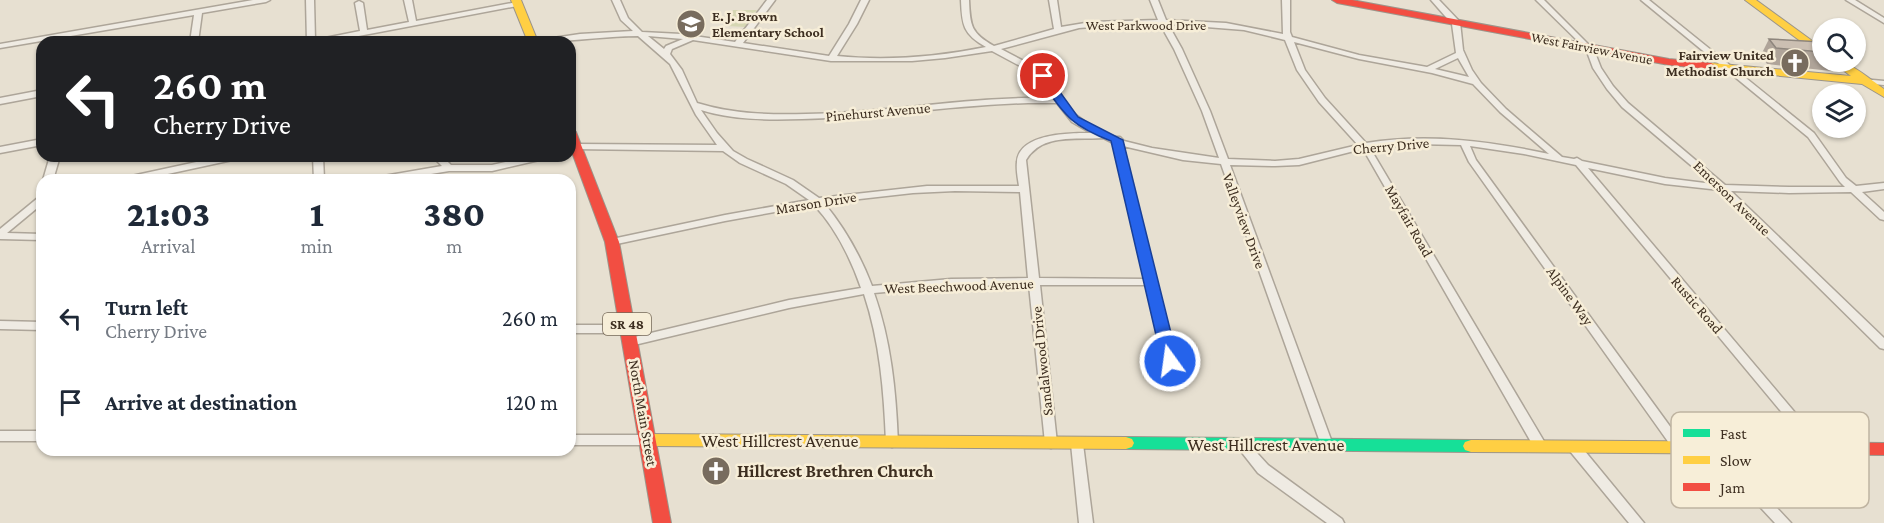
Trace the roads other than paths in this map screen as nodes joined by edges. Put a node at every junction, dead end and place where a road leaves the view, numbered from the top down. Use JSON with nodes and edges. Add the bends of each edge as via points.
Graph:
{"nodes":[{"id":1,"x":213,"y":0,"type":"edge"},
{"id":2,"x":266,"y":0,"type":"edge"},
{"id":3,"x":309,"y":0,"type":"edge"},
{"id":4,"x":408,"y":0,"type":"edge"},
{"id":5,"x":616,"y":0,"type":"edge"},
{"id":6,"x":771,"y":0,"type":"edge"},
{"id":7,"x":865,"y":0,"type":"edge"},
{"id":8,"x":965,"y":0,"type":"edge"},
{"id":9,"x":1053,"y":0,"type":"edge"},
{"id":10,"x":1155,"y":0,"type":"edge"},
{"id":11,"x":1286,"y":0,"type":"edge"},
{"id":12,"x":1337,"y":0,"type":"edge"},
{"id":13,"x":1435,"y":0,"type":"edge"},
{"id":14,"x":1540,"y":0,"type":"edge"},
{"id":15,"x":1645,"y":0,"type":"edge"},
{"id":16,"x":1750,"y":0,"type":"edge"},
{"id":17,"x":1850,"y":0,"type":"edge"},
{"id":18,"x":516,"y":2,"type":"edge"},
{"id":19,"x":359,"y":3,"type":"dead end"},
{"id":20,"x":212,"y":9,"type":"junction"},
{"id":21,"x":198,"y":12,"type":"junction"},
{"id":22,"x":1884,"y":21,"type":"edge"},
{"id":23,"x":1455,"y":22,"type":"junction"},
{"id":24,"x":413,"y":24,"type":"junction"},
{"id":25,"x":1163,"y":24,"type":"junction"},
{"id":26,"x":1058,"y":30,"type":"junction"},
{"id":27,"x":81,"y":32,"type":"junction"},
{"id":28,"x":364,"y":33,"type":"junction"},
{"id":29,"x":638,"y":34,"type":"junction"},
{"id":30,"x":58,"y":36,"type":"edge"},
{"id":31,"x":80,"y":36,"type":"edge"},
{"id":32,"x":195,"y":36,"type":"edge"},
{"id":33,"x":312,"y":36,"type":"edge"},
{"id":34,"x":347,"y":36,"type":"edge"},
{"id":35,"x":530,"y":36,"type":"edge"},
{"id":36,"x":576,"y":36,"type":"edge"},
{"id":37,"x":694,"y":38,"type":"junction"},
{"id":38,"x":1288,"y":39,"type":"junction"},
{"id":39,"x":36,"y":40,"type":"edge"},
{"id":40,"x":1812,"y":44,"type":"edge"},
{"id":41,"x":737,"y":45,"type":"junction"},
{"id":42,"x":0,"y":46,"type":"edge"},
{"id":43,"x":1588,"y":47,"type":"junction"},
{"id":44,"x":995,"y":48,"type":"junction"},
{"id":45,"x":666,"y":54,"type":"junction"},
{"id":46,"x":1459,"y":54,"type":"junction"},
{"id":47,"x":831,"y":59,"type":"junction"},
{"id":48,"x":1429,"y":68,"type":"junction"},
{"id":49,"x":1728,"y":68,"type":"junction"},
{"id":50,"x":1851,"y":72,"type":"edge"},
{"id":51,"x":1864,"y":81,"type":"junction"},
{"id":52,"x":1476,"y":82,"type":"junction"},
{"id":53,"x":1884,"y":83,"type":"edge"},
{"id":54,"x":36,"y":94,"type":"edge"},
{"id":55,"x":1884,"y":94,"type":"edge"},
{"id":56,"x":0,"y":101,"type":"edge"},
{"id":57,"x":1061,"y":101,"type":"junction"},
{"id":58,"x":696,"y":105,"type":"junction"},
{"id":59,"x":727,"y":115,"type":"junction"},
{"id":60,"x":710,"y":129,"type":"junction"},
{"id":61,"x":1113,"y":138,"type":"junction"},
{"id":62,"x":36,"y":143,"type":"edge"},
{"id":63,"x":1464,"y":143,"type":"junction"},
{"id":64,"x":1365,"y":146,"type":"junction"},
{"id":65,"x":725,"y":148,"type":"junction"},
{"id":66,"x":576,"y":149,"type":"edge"},
{"id":67,"x":0,"y":150,"type":"edge"},
{"id":68,"x":576,"y":154,"type":"edge"},
{"id":69,"x":1558,"y":157,"type":"junction"},
{"id":70,"x":1576,"y":161,"type":"junction"},
{"id":71,"x":210,"y":162,"type":"edge"},
{"id":72,"x":443,"y":162,"type":"edge"},
{"id":73,"x":518,"y":162,"type":"edge"},
{"id":74,"x":1224,"y":162,"type":"junction"},
{"id":75,"x":449,"y":168,"type":"junction"},
{"id":76,"x":154,"y":174,"type":"edge"},
{"id":77,"x":414,"y":174,"type":"edge"},
{"id":78,"x":1884,"y":186,"type":"edge"},
{"id":79,"x":1723,"y":188,"type":"junction"},
{"id":80,"x":1023,"y":189,"type":"junction"},
{"id":81,"x":1852,"y":189,"type":"junction"},
{"id":82,"x":816,"y":201,"type":"junction"},
{"id":83,"x":36,"y":204,"type":"edge"},
{"id":84,"x":1884,"y":217,"type":"edge"},
{"id":85,"x":0,"y":235,"type":"edge"},
{"id":86,"x":36,"y":237,"type":"edge"},
{"id":87,"x":612,"y":242,"type":"junction"},
{"id":88,"x":1033,"y":282,"type":"junction"},
{"id":89,"x":1150,"y":282,"type":"junction"},
{"id":90,"x":869,"y":290,"type":"junction"},
{"id":91,"x":0,"y":325,"type":"edge"},
{"id":92,"x":36,"y":326,"type":"edge"},
{"id":93,"x":576,"y":330,"type":"edge"},
{"id":94,"x":629,"y":335,"type":"junction"},
{"id":95,"x":1884,"y":345,"type":"edge"},
{"id":96,"x":1170,"y":361,"type":"dead end"},
{"id":97,"x":1789,"y":412,"type":"edge"},
{"id":98,"x":0,"y":436,"type":"edge"},
{"id":99,"x":36,"y":436,"type":"edge"},
{"id":100,"x":1671,"y":436,"type":"edge"},
{"id":101,"x":576,"y":440,"type":"edge"},
{"id":102,"x":648,"y":440,"type":"junction"},
{"id":103,"x":892,"y":442,"type":"junction"},
{"id":104,"x":1052,"y":443,"type":"junction"},
{"id":105,"x":1077,"y":444,"type":"junction"},
{"id":106,"x":1242,"y":444,"type":"junction"},
{"id":107,"x":1327,"y":445,"type":"junction"},
{"id":108,"x":1540,"y":446,"type":"junction"},
{"id":109,"x":1574,"y":447,"type":"junction"},
{"id":110,"x":1671,"y":447,"type":"edge"},
{"id":111,"x":1869,"y":449,"type":"edge"},
{"id":112,"x":1884,"y":449,"type":"edge"},
{"id":113,"x":1770,"y":508,"type":"edge"},
{"id":114,"x":662,"y":523,"type":"edge"},
{"id":115,"x":1086,"y":523,"type":"edge"},
{"id":116,"x":1337,"y":523,"type":"edge"},
{"id":117,"x":1637,"y":523,"type":"edge"},
{"id":118,"x":1784,"y":523,"type":"edge"}],
"edges":[{"from":1,"to":20,"type":"street"},
{"from":2,"to":20,"type":"street"},
{"from":3,"to":33,"type":"street"},
{"from":4,"to":24,"type":"street"},
{"from":5,"to":29,"type":"street","via":[[624,19]]},
{"from":6,"to":41,"type":"street"},
{"from":7,"to":47,"type":"street"},
{"from":8,"to":44,"type":"street","name":"Cherry Drive","via":[[969,29]]},
{"from":9,"to":26,"type":"street"},
{"from":10,"to":25,"type":"street","name":"Valleyview Drive"},
{"from":11,"to":38,"type":"street","name":"Mayfair Road"},
{"from":12,"to":23,"type":"street","name":"West Fairview Avenue"},
{"from":13,"to":23,"type":"street"},
{"from":14,"to":43,"type":"street","name":"Emerson Avenue"},
{"from":15,"to":49,"type":"street"},
{"from":16,"to":40,"type":"street"},
{"from":17,"to":22,"type":"street"},
{"from":18,"to":24,"type":"street"},
{"from":18,"to":35,"type":"street"},
{"from":19,"to":28,"type":"street"},
{"from":20,"to":21,"type":"street"},
{"from":21,"to":27,"type":"street"},
{"from":21,"to":32,"type":"street"},
{"from":23,"to":43,"type":"street","name":"West Fairview Avenue"},
{"from":23,"to":46,"type":"street"},
{"from":24,"to":28,"type":"street"},
{"from":25,"to":26,"type":"street","name":"West Parkwood Drive","via":[[1107,23]]},
{"from":25,"to":38,"type":"street","name":"West Parkwood Drive","via":[[1224,26]]},
{"from":25,"to":74,"type":"street","name":"Valleyview Drive","via":[[1194,82]]},
{"from":26,"to":44,"type":"street","name":"West Parkwood Drive"},
{"from":27,"to":30,"type":"street"},
{"from":27,"to":31,"type":"street"},
{"from":28,"to":34,"type":"street"},
{"from":29,"to":36,"type":"street","name":"West Parkwood Drive"},
{"from":29,"to":37,"type":"street","name":"West Parkwood Drive"},
{"from":29,"to":45,"type":"street"},
{"from":37,"to":41,"type":"street","name":"West Parkwood Drive"},
{"from":37,"to":45,"type":"street","via":[[676,44]]},
{"from":38,"to":48,"type":"street","name":"West Parkwood Drive"},
{"from":38,"to":64,"type":"street","name":"Mayfair Road","via":[[1311,85]]},
{"from":39,"to":42,"type":"street"},
{"from":41,"to":47,"type":"street","name":"West Parkwood Drive"},
{"from":43,"to":49,"type":"street","name":"West Fairview Avenue"},
{"from":43,"to":79,"type":"street","name":"Emerson Avenue","via":[[1596,69],[1616,96]]},
{"from":44,"to":47,"type":"street","name":"West Parkwood Drive","via":[[921,58]]},
{"from":44,"to":57,"type":"street","name":"Cherry Drive","via":[[1036,70]]},
{"from":45,"to":58,"type":"street"},
{"from":46,"to":48,"type":"street"},
{"from":46,"to":52,"type":"street"},
{"from":48,"to":52,"type":"street","name":"West Parkwood Drive"},
{"from":49,"to":51,"type":"street","name":"West Fairview Avenue"},
{"from":49,"to":81,"type":"street","via":[[1818,141]]},
{"from":50,"to":51,"type":"street"},
{"from":51,"to":53,"type":"street","name":"West Fairview Avenue"},
{"from":51,"to":55,"type":"street"},
{"from":52,"to":69,"type":"street","via":[[1499,108]]},
{"from":54,"to":56,"type":"street"},
{"from":57,"to":59,"type":"street","name":"Pinehurst Avenue","via":[[997,102],[832,117]]},
{"from":57,"to":61,"type":"street","name":"Cherry Drive","via":[[1074,119]]},
{"from":58,"to":59,"type":"street","name":"Pinehurst Avenue"},
{"from":58,"to":60,"type":"street"},
{"from":59,"to":60,"type":"street"},
{"from":60,"to":65,"type":"street"},
{"from":61,"to":74,"type":"street","name":"Cherry Drive","via":[[1155,151]]},
{"from":61,"to":80,"type":"street","name":"Sandalwood Drive","via":[[1055,138],[1033,145],[1021,160]]},
{"from":61,"to":89,"type":"street"},
{"from":62,"to":67,"type":"street"},
{"from":63,"to":64,"type":"street","name":"Cherry Drive"},
{"from":63,"to":69,"type":"street","name":"Cherry Drive"},
{"from":63,"to":100,"type":"street","name":"Alpine Way"},
{"from":64,"to":74,"type":"street","name":"Cherry Drive","via":[[1300,162]]},
{"from":64,"to":108,"type":"street","name":"Mayfair Road"},
{"from":65,"to":66,"type":"street"},
{"from":65,"to":82,"type":"street","via":[[744,162],[790,182]]},
{"from":68,"to":87,"type":"street","name":"North Main Street","number":"SR 48"},
{"from":69,"to":70,"type":"street","name":"Cherry Drive"},
{"from":70,"to":79,"type":"street","name":"Cherry Drive","via":[[1658,180]]},
{"from":70,"to":97,"type":"street","name":"Rustic Road"},
{"from":71,"to":76,"type":"street"},
{"from":72,"to":75,"type":"street"},
{"from":73,"to":75,"type":"street","via":[[485,169]]},
{"from":74,"to":107,"type":"street","name":"Valleyview Drive"},
{"from":75,"to":77,"type":"street"},
{"from":78,"to":81,"type":"street","name":"Cherry Drive"},
{"from":79,"to":81,"type":"street","name":"Cherry Drive"},
{"from":79,"to":95,"type":"street","name":"Emerson Avenue"},
{"from":80,"to":82,"type":"street","name":"Marson Drive","via":[[916,190]]},
{"from":80,"to":88,"type":"street","name":"Sandalwood Drive"},
{"from":81,"to":84,"type":"street"},
{"from":82,"to":87,"type":"street","name":"Marson Drive"},
{"from":82,"to":90,"type":"street","via":[[845,241]]},
{"from":83,"to":85,"type":"street"},
{"from":85,"to":86,"type":"street"},
{"from":87,"to":94,"type":"street","name":"North Main Street","number":"SR 48"},
{"from":88,"to":89,"type":"street","name":"West Beechwood Avenue"},
{"from":88,"to":90,"type":"street","name":"West Beechwood Avenue"},
{"from":88,"to":104,"type":"street","name":"Sandalwood Drive"},
{"from":89,"to":96,"type":"street"},
{"from":90,"to":94,"type":"street","name":"West Beechwood Avenue"},
{"from":90,"to":103,"type":"street","via":[[889,374]]},
{"from":91,"to":92,"type":"street"},
{"from":93,"to":94,"type":"street","name":"West Beechwood Avenue"},
{"from":94,"to":102,"type":"street","name":"North Main Street","number":"SR 48"},
{"from":98,"to":99,"type":"street"},
{"from":101,"to":102,"type":"street"},
{"from":102,"to":103,"type":"street","name":"West Hillcrest Avenue"},
{"from":102,"to":114,"type":"street","name":"North Main Street","number":"SR 48"},
{"from":103,"to":104,"type":"street","name":"West Hillcrest Avenue"},
{"from":104,"to":105,"type":"street","name":"West Hillcrest Avenue"},
{"from":105,"to":106,"type":"street","name":"West Hillcrest Avenue"},
{"from":105,"to":115,"type":"street"},
{"from":106,"to":107,"type":"street","name":"West Hillcrest Avenue"},
{"from":106,"to":116,"type":"street","via":[[1263,469]]},
{"from":107,"to":108,"type":"street","name":"West Hillcrest Avenue"},
{"from":108,"to":109,"type":"street","name":"West Hillcrest Avenue"},
{"from":109,"to":110,"type":"street","name":"West Hillcrest Avenue"},
{"from":109,"to":117,"type":"street"},
{"from":111,"to":112,"type":"street","name":"West Hillcrest Avenue"},
{"from":113,"to":118,"type":"street"}]}
